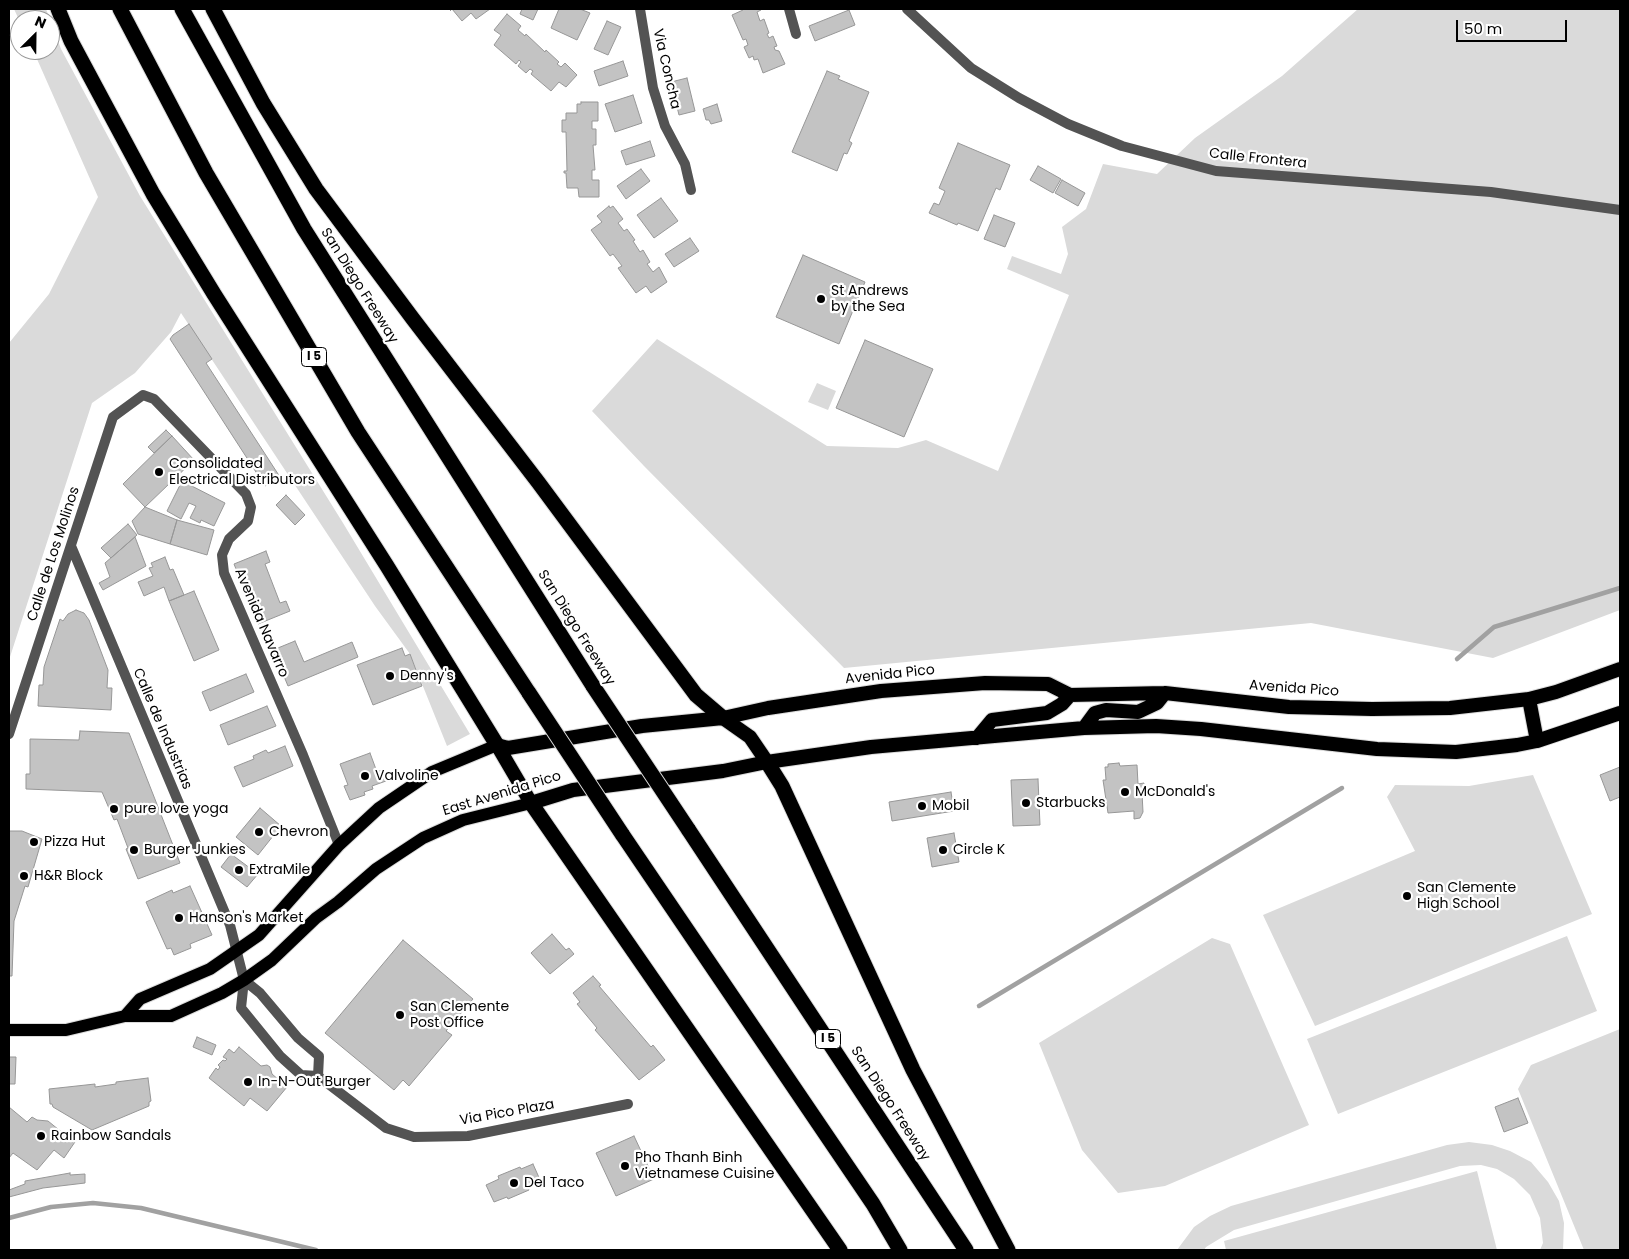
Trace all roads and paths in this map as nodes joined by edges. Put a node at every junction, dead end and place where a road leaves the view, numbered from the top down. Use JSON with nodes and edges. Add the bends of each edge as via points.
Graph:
{"nodes":[{"id":1,"x":58,"y":9,"type":"edge"},
{"id":2,"x":120,"y":9,"type":"edge"},
{"id":3,"x":182,"y":9,"type":"edge"},
{"id":4,"x":213,"y":9,"type":"edge"},
{"id":5,"x":640,"y":9,"type":"edge"},
{"id":6,"x":789,"y":9,"type":"edge"},
{"id":7,"x":908,"y":9,"type":"edge"},
{"id":8,"x":796,"y":34,"type":"dead end"},
{"id":9,"x":691,"y":190,"type":"dead end"},
{"id":10,"x":1620,"y":210,"type":"edge"},
{"id":11,"x":143,"y":395,"type":"joint"},
{"id":12,"x":71,"y":546,"type":"junction"},
{"id":13,"x":1620,"y":669,"type":"edge"},
{"id":14,"x":1165,"y":693,"type":"junction"},
{"id":15,"x":1070,"y":695,"type":"junction"},
{"id":16,"x":1529,"y":699,"type":"junction"},
{"id":17,"x":1620,"y":713,"type":"edge"},
{"id":18,"x":723,"y":718,"type":"junction"},
{"id":19,"x":1084,"y":728,"type":"junction"},
{"id":20,"x":9,"y":734,"type":"edge"},
{"id":21,"x":977,"y":738,"type":"junction"},
{"id":22,"x":1538,"y":741,"type":"junction"},
{"id":23,"x":497,"y":746,"type":"junction"},
{"id":24,"x":767,"y":762,"type":"junction"},
{"id":25,"x":531,"y":803,"type":"junction"},
{"id":26,"x":338,"y":845,"type":"junction"},
{"id":27,"x":236,"y":952,"type":"junction"},
{"id":28,"x":244,"y":980,"type":"junction"},
{"id":29,"x":125,"y":1016,"type":"junction"},
{"id":30,"x":9,"y":1030,"type":"edge"},
{"id":31,"x":318,"y":1076,"type":"junction"},
{"id":32,"x":628,"y":1104,"type":"dead end"},
{"id":33,"x":840,"y":1250,"type":"edge"},
{"id":34,"x":900,"y":1250,"type":"edge"},
{"id":35,"x":966,"y":1250,"type":"edge"},
{"id":36,"x":1008,"y":1250,"type":"edge"}],
"edges":[{"from":1,"to":23,"type":"highway","via":[[71,41],[153,194],[388,566]]},
{"from":2,"to":34,"type":"highway","number":"I 5","bridge":true,"via":[[206,173],[358,432],[622,834],[873,1204]]},
{"from":3,"to":35,"type":"highway","name":"San Diego Freeway","number":"I 5","bridge":true,"via":[[304,229],[593,686]]},
{"from":4,"to":18,"type":"highway","via":[[263,103],[316,189],[696,695]]},
{"from":5,"to":9,"type":"street","name":"Via Concha","via":[[653,88],[665,126],[685,164]]},
{"from":6,"to":8,"type":"street"},
{"from":7,"to":10,"type":"street","name":"Calle Frontera","via":[[971,68],[1068,124],[1122,146],[1216,171],[1490,192]]},
{"from":11,"to":12,"type":"street","name":"Calle de Los Molinos","via":[[112,417]]},
{"from":11,"to":26,"type":"street","name":"Avenida Navarro","via":[[154,399],[246,494],[251,508],[248,521],[229,539],[222,555],[224,573],[303,755]]},
{"from":12,"to":20,"type":"street","name":"Calle de Los Molinos"},
{"from":12,"to":27,"type":"street","name":"Calle de Industrias","via":[[230,925]]},
{"from":13,"to":16,"type":"highway","name":"Avenida Pico"},
{"from":14,"to":15,"type":"highway","name":"Avenida Pico"},
{"from":14,"to":16,"type":"highway","name":"Avenida Pico","via":[[1289,707],[1372,709],[1450,708]]},
{"from":14,"to":19,"type":"highway","via":[[1157,703],[1138,712],[1106,710],[1094,713]]},
{"from":15,"to":18,"type":"highway","name":"Avenida Pico","via":[[1048,684],[985,683],[881,691]]},
{"from":15,"to":21,"type":"highway","via":[[1047,713],[992,720]]},
{"from":16,"to":22,"type":"highway"},
{"from":17,"to":22,"type":"highway"},
{"from":18,"to":23,"type":"highway","name":"Avenida Pico","via":[[642,726],[508,748]]},
{"from":18,"to":24,"type":"highway","via":[[750,737]]},
{"from":19,"to":21,"type":"highway"},
{"from":19,"to":22,"type":"highway","via":[[1165,727],[1377,749],[1456,752]]},
{"from":21,"to":24,"type":"highway","via":[[871,747]]},
{"from":23,"to":25,"type":"highway"},
{"from":23,"to":26,"type":"main road","name":"Avenida Pico","via":[[432,772],[379,808]]},
{"from":24,"to":25,"type":"highway","name":"East Avenida Pico","via":[[723,771],[574,790]]},
{"from":24,"to":36,"type":"highway","via":[[782,786],[912,1070]]},
{"from":25,"to":28,"type":"main road","name":"East Avenida Pico","via":[[462,820],[423,838],[376,869],[316,918],[272,960]]},
{"from":25,"to":33,"type":"highway"},
{"from":26,"to":27,"type":"main road","name":"Avenida Pico","via":[[259,935]]},
{"from":27,"to":28,"type":"street","name":"Calle de Industrias"},
{"from":27,"to":29,"type":"main road","via":[[210,969],[140,999]]},
{"from":28,"to":29,"type":"main road","name":"East Avenida Pico","via":[[171,1016]]},
{"from":28,"to":31,"type":"street","via":[[319,1056]]},
{"from":28,"to":31,"type":"street","name":"Via Pico Plaza","via":[[241,1008],[280,1056],[301,1075]]},
{"from":29,"to":30,"type":"main road","name":"East Avenida Pico","via":[[66,1030]]},
{"from":31,"to":32,"type":"street","name":"Via Pico Plaza","via":[[386,1128],[414,1136],[468,1136]]}]}
